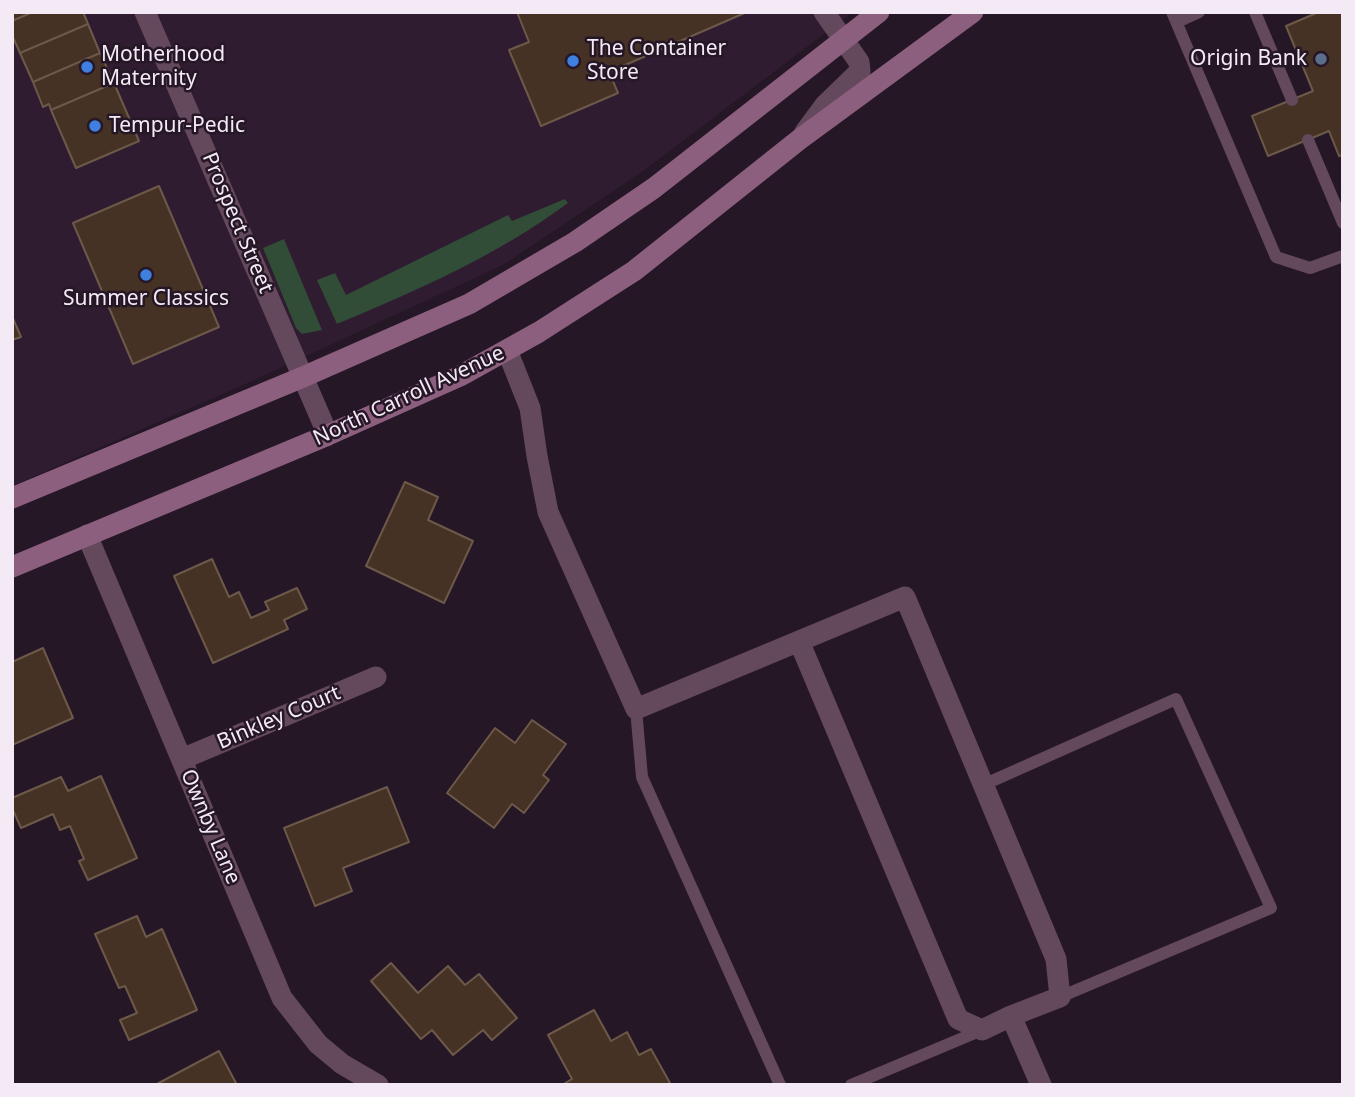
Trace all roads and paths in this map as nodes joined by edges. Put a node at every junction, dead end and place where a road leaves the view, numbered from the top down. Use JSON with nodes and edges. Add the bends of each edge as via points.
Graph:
{"nodes":[{"id":1,"x":145,"y":12,"type":"edge"},
{"id":2,"x":824,"y":12,"type":"edge"},
{"id":3,"x":879,"y":12,"type":"edge"},
{"id":4,"x":973,"y":12,"type":"edge"},
{"id":5,"x":1199,"y":12,"type":"edge"},
{"id":6,"x":1255,"y":12,"type":"edge"},
{"id":7,"x":1175,"y":17,"type":"edge"},
{"id":8,"x":845,"y":39,"type":"junction"},
{"id":9,"x":1292,"y":100,"type":"dead end"},
{"id":10,"x":800,"y":139,"type":"junction"},
{"id":11,"x":1308,"y":140,"type":"dead end"},
{"id":12,"x":1343,"y":223,"type":"edge"},
{"id":13,"x":1343,"y":256,"type":"edge"},
{"id":14,"x":507,"y":350,"type":"junction"},
{"id":15,"x":303,"y":377,"type":"junction"},
{"id":16,"x":328,"y":435,"type":"junction"},
{"id":17,"x":12,"y":498,"type":"edge"},
{"id":18,"x":87,"y":535,"type":"junction"},
{"id":19,"x":12,"y":567,"type":"edge"},
{"id":20,"x":799,"y":641,"type":"junction"},
{"id":21,"x":376,"y":677,"type":"dead end"},
{"id":22,"x":636,"y":709,"type":"junction"},
{"id":23,"x":182,"y":759,"type":"junction"},
{"id":24,"x":983,"y":785,"type":"junction"},
{"id":25,"x":1060,"y":997,"type":"junction"},
{"id":26,"x":1011,"y":1016,"type":"junction"},
{"id":27,"x":982,"y":1030,"type":"junction"},
{"id":28,"x":378,"y":1085,"type":"edge"},
{"id":29,"x":780,"y":1085,"type":"edge"},
{"id":30,"x":851,"y":1085,"type":"edge"},
{"id":31,"x":1041,"y":1085,"type":"edge"}],
"edges":[{"from":1,"to":15,"type":"street","name":"Prospect Street"},
{"from":2,"to":8,"type":"street"},
{"from":3,"to":8,"type":"main road"},
{"from":4,"to":10,"type":"main road","name":"North Carroll Avenue"},
{"from":5,"to":7,"type":"lane"},
{"from":6,"to":9,"type":"lane"},
{"from":7,"to":13,"type":"lane","via":[[1276,257],[1310,268]]},
{"from":8,"to":10,"type":"street","via":[[860,71],[825,105]]},
{"from":8,"to":15,"type":"main road","via":[[654,188],[575,242],[469,304]]},
{"from":10,"to":14,"type":"main road","name":"North Carroll Avenue","via":[[634,271]]},
{"from":11,"to":12,"type":"lane"},
{"from":14,"to":16,"type":"main road","name":"North Carroll Avenue"},
{"from":14,"to":22,"type":"street","via":[[530,408],[548,512]]},
{"from":15,"to":16,"type":"street","name":"Prospect Street"},
{"from":15,"to":17,"type":"main road"},
{"from":16,"to":18,"type":"main road","name":"North Carroll Avenue"},
{"from":18,"to":19,"type":"main road","name":"North Carroll Avenue"},
{"from":18,"to":23,"type":"street","name":"Ownby Lane"},
{"from":20,"to":22,"type":"street"},
{"from":20,"to":24,"type":"street","via":[[905,597]]},
{"from":20,"to":27,"type":"street","via":[[958,1019]]},
{"from":21,"to":23,"type":"street","name":"Binkley Court"},
{"from":22,"to":29,"type":"lane","via":[[642,777]]},
{"from":23,"to":28,"type":"street","name":"Ownby Lane","via":[[282,998],[318,1044]]},
{"from":24,"to":25,"type":"street","via":[[1056,959]]},
{"from":24,"to":25,"type":"lane","via":[[1176,699],[1271,908]]},
{"from":25,"to":26,"type":"street"},
{"from":26,"to":27,"type":"street"},
{"from":26,"to":31,"type":"street"},
{"from":27,"to":30,"type":"lane"}]}
